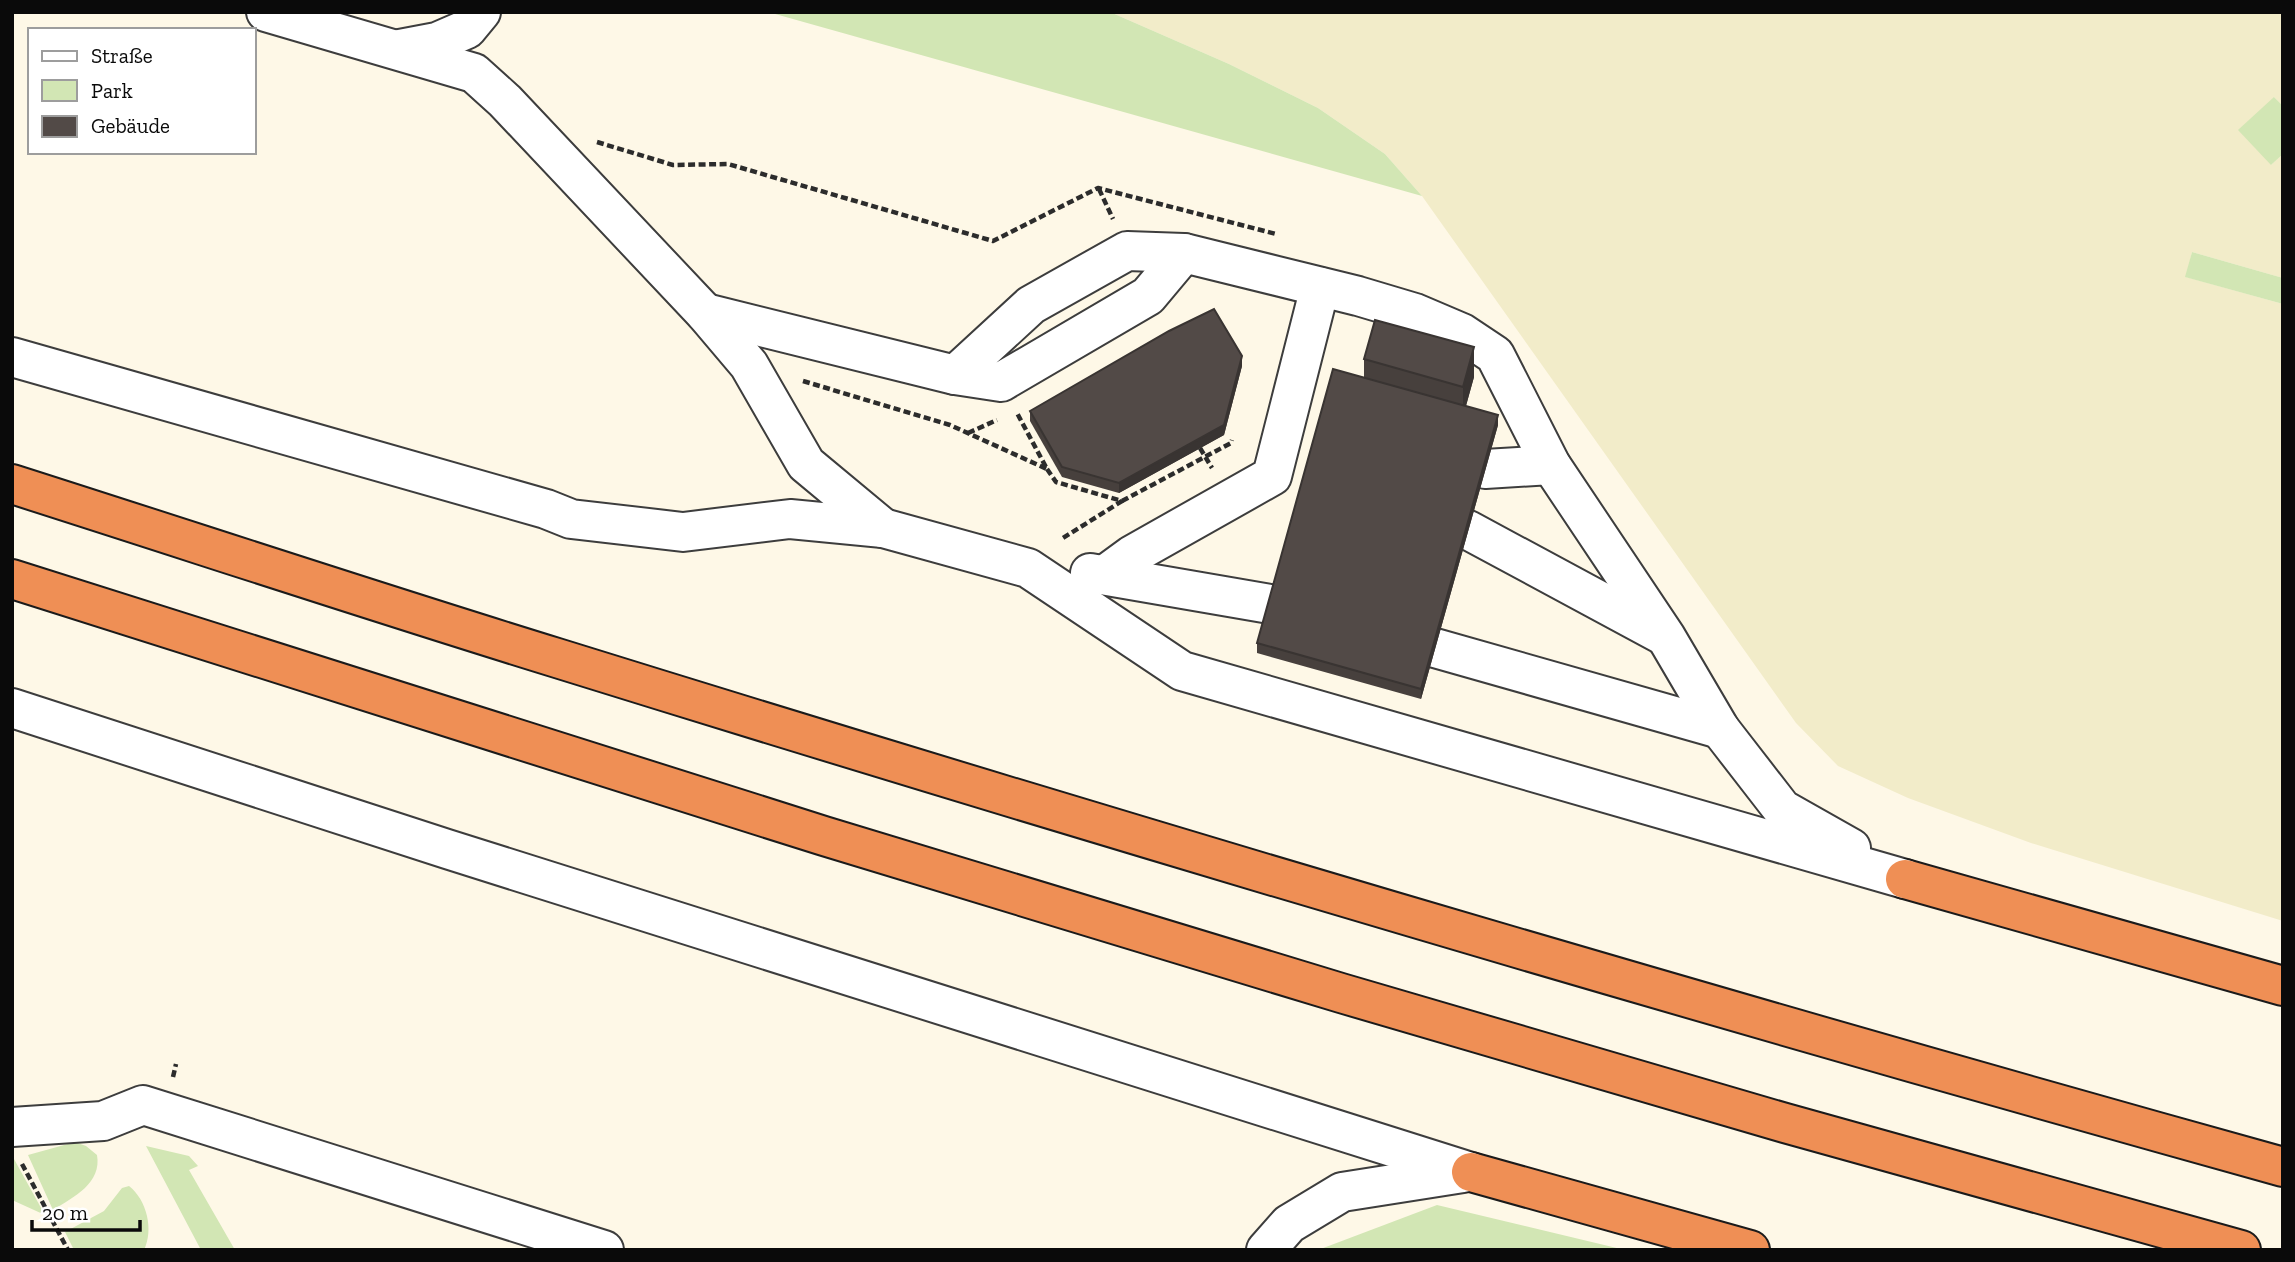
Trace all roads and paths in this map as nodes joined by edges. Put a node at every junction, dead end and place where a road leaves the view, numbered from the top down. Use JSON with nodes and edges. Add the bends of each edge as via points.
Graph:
{"nodes":[{"id":1,"x":266,"y":12,"type":"edge"},
{"id":2,"x":481,"y":12,"type":"edge"},
{"id":3,"x":398,"y":49,"type":"junction"},
{"id":4,"x":584,"y":138,"type":"dead end"},
{"id":5,"x":1284,"y":236,"type":"dead end"},
{"id":6,"x":1184,"y":253,"type":"junction"},
{"id":7,"x":1320,"y":287,"type":"junction"},
{"id":8,"x":705,"y":313,"type":"junction"},
{"id":9,"x":12,"y":357,"type":"edge"},
{"id":10,"x":749,"y":365,"type":"junction"},
{"id":11,"x":955,"y":375,"type":"junction"},
{"id":12,"x":1016,"y":411,"type":"dead end"},
{"id":13,"x":1232,"y":440,"type":"dead end"},
{"id":14,"x":1550,"y":464,"type":"junction"},
{"id":15,"x":1047,"y":469,"type":"junction"},
{"id":16,"x":1485,"y":469,"type":"edge"},
{"id":17,"x":12,"y":484,"type":"edge"},
{"id":18,"x":1122,"y":501,"type":"junction"},
{"id":19,"x":883,"y":528,"type":"junction"},
{"id":20,"x":1468,"y":530,"type":"edge"},
{"id":21,"x":1063,"y":538,"type":"dead end"},
{"id":22,"x":1028,"y":568,"type":"junction"},
{"id":23,"x":1106,"y":574,"type":"junction"},
{"id":24,"x":12,"y":579,"type":"edge"},
{"id":25,"x":1270,"y":604,"type":"edge"},
{"id":26,"x":1666,"y":637,"type":"junction"},
{"id":27,"x":1435,"y":648,"type":"edge"},
{"id":28,"x":12,"y":708,"type":"edge"},
{"id":29,"x":1720,"y":729,"type":"junction"},
{"id":30,"x":1905,"y":879,"type":"junction"},
{"id":31,"x":2283,"y":986,"type":"edge"},
{"id":32,"x":15,"y":1142,"type":"edge"},
{"id":33,"x":2283,"y":1167,"type":"edge"},
{"id":34,"x":1471,"y":1172,"type":"junction"},
{"id":35,"x":68,"y":1250,"type":"edge"},
{"id":36,"x":604,"y":1250,"type":"edge"},
{"id":37,"x":1266,"y":1250,"type":"edge"},
{"id":38,"x":1750,"y":1250,"type":"edge"},
{"id":39,"x":2241,"y":1250,"type":"edge"}],
"edges":[{"from":1,"to":3,"type":"lane"},
{"from":2,"to":3,"type":"lane","via":[[467,29],[437,42]]},
{"from":3,"to":8,"type":"lane","via":[[474,73]]},
{"from":4,"to":5,"type":"path","via":[[673,165],[728,164],[993,242],[1098,188]]},
{"from":6,"to":7,"type":"lane"},
{"from":6,"to":11,"type":"lane","via":[[1127,251],[1031,305]]},
{"from":6,"to":11,"type":"lane","via":[[1148,296],[1001,382]]},
{"from":7,"to":14,"type":"lane","via":[[1415,313],[1462,333],[1495,355]]},
{"from":7,"to":23,"type":"lane","via":[[1305,417],[1288,480],[1132,555]]},
{"from":8,"to":10,"type":"lane"},
{"from":8,"to":11,"type":"lane"},
{"from":9,"to":19,"type":"lane","via":[[570,519],[683,532],[790,519]]},
{"from":10,"to":15,"type":"path","via":[[950,425]]},
{"from":10,"to":19,"type":"lane","via":[[806,464]]},
{"from":12,"to":15,"type":"path"},
{"from":13,"to":18,"type":"path"},
{"from":14,"to":16,"type":"lane"},
{"from":14,"to":26,"type":"lane"},
{"from":15,"to":18,"type":"path","via":[[1056,482]]},
{"from":17,"to":33,"type":"highway","via":[[939,776],[1426,922]]},
{"from":18,"to":21,"type":"path"},
{"from":19,"to":22,"type":"lane"},
{"from":20,"to":26,"type":"lane"},
{"from":22,"to":23,"type":"lane"},
{"from":22,"to":30,"type":"lane","via":[[1182,671]]},
{"from":23,"to":25,"type":"lane"},
{"from":24,"to":39,"type":"highway","via":[[824,836],[1341,993]]},
{"from":26,"to":29,"type":"lane"},
{"from":27,"to":29,"type":"lane"},
{"from":28,"to":34,"type":"lane"},
{"from":29,"to":30,"type":"lane","via":[[1782,809]]},
{"from":30,"to":31,"type":"highway"},
{"from":32,"to":35,"type":"path"},
{"from":32,"to":36,"type":"lane","via":[[103,1121],[143,1105]]},
{"from":34,"to":37,"type":"lane","via":[[1342,1192],[1289,1224]]},
{"from":34,"to":38,"type":"highway"}]}
